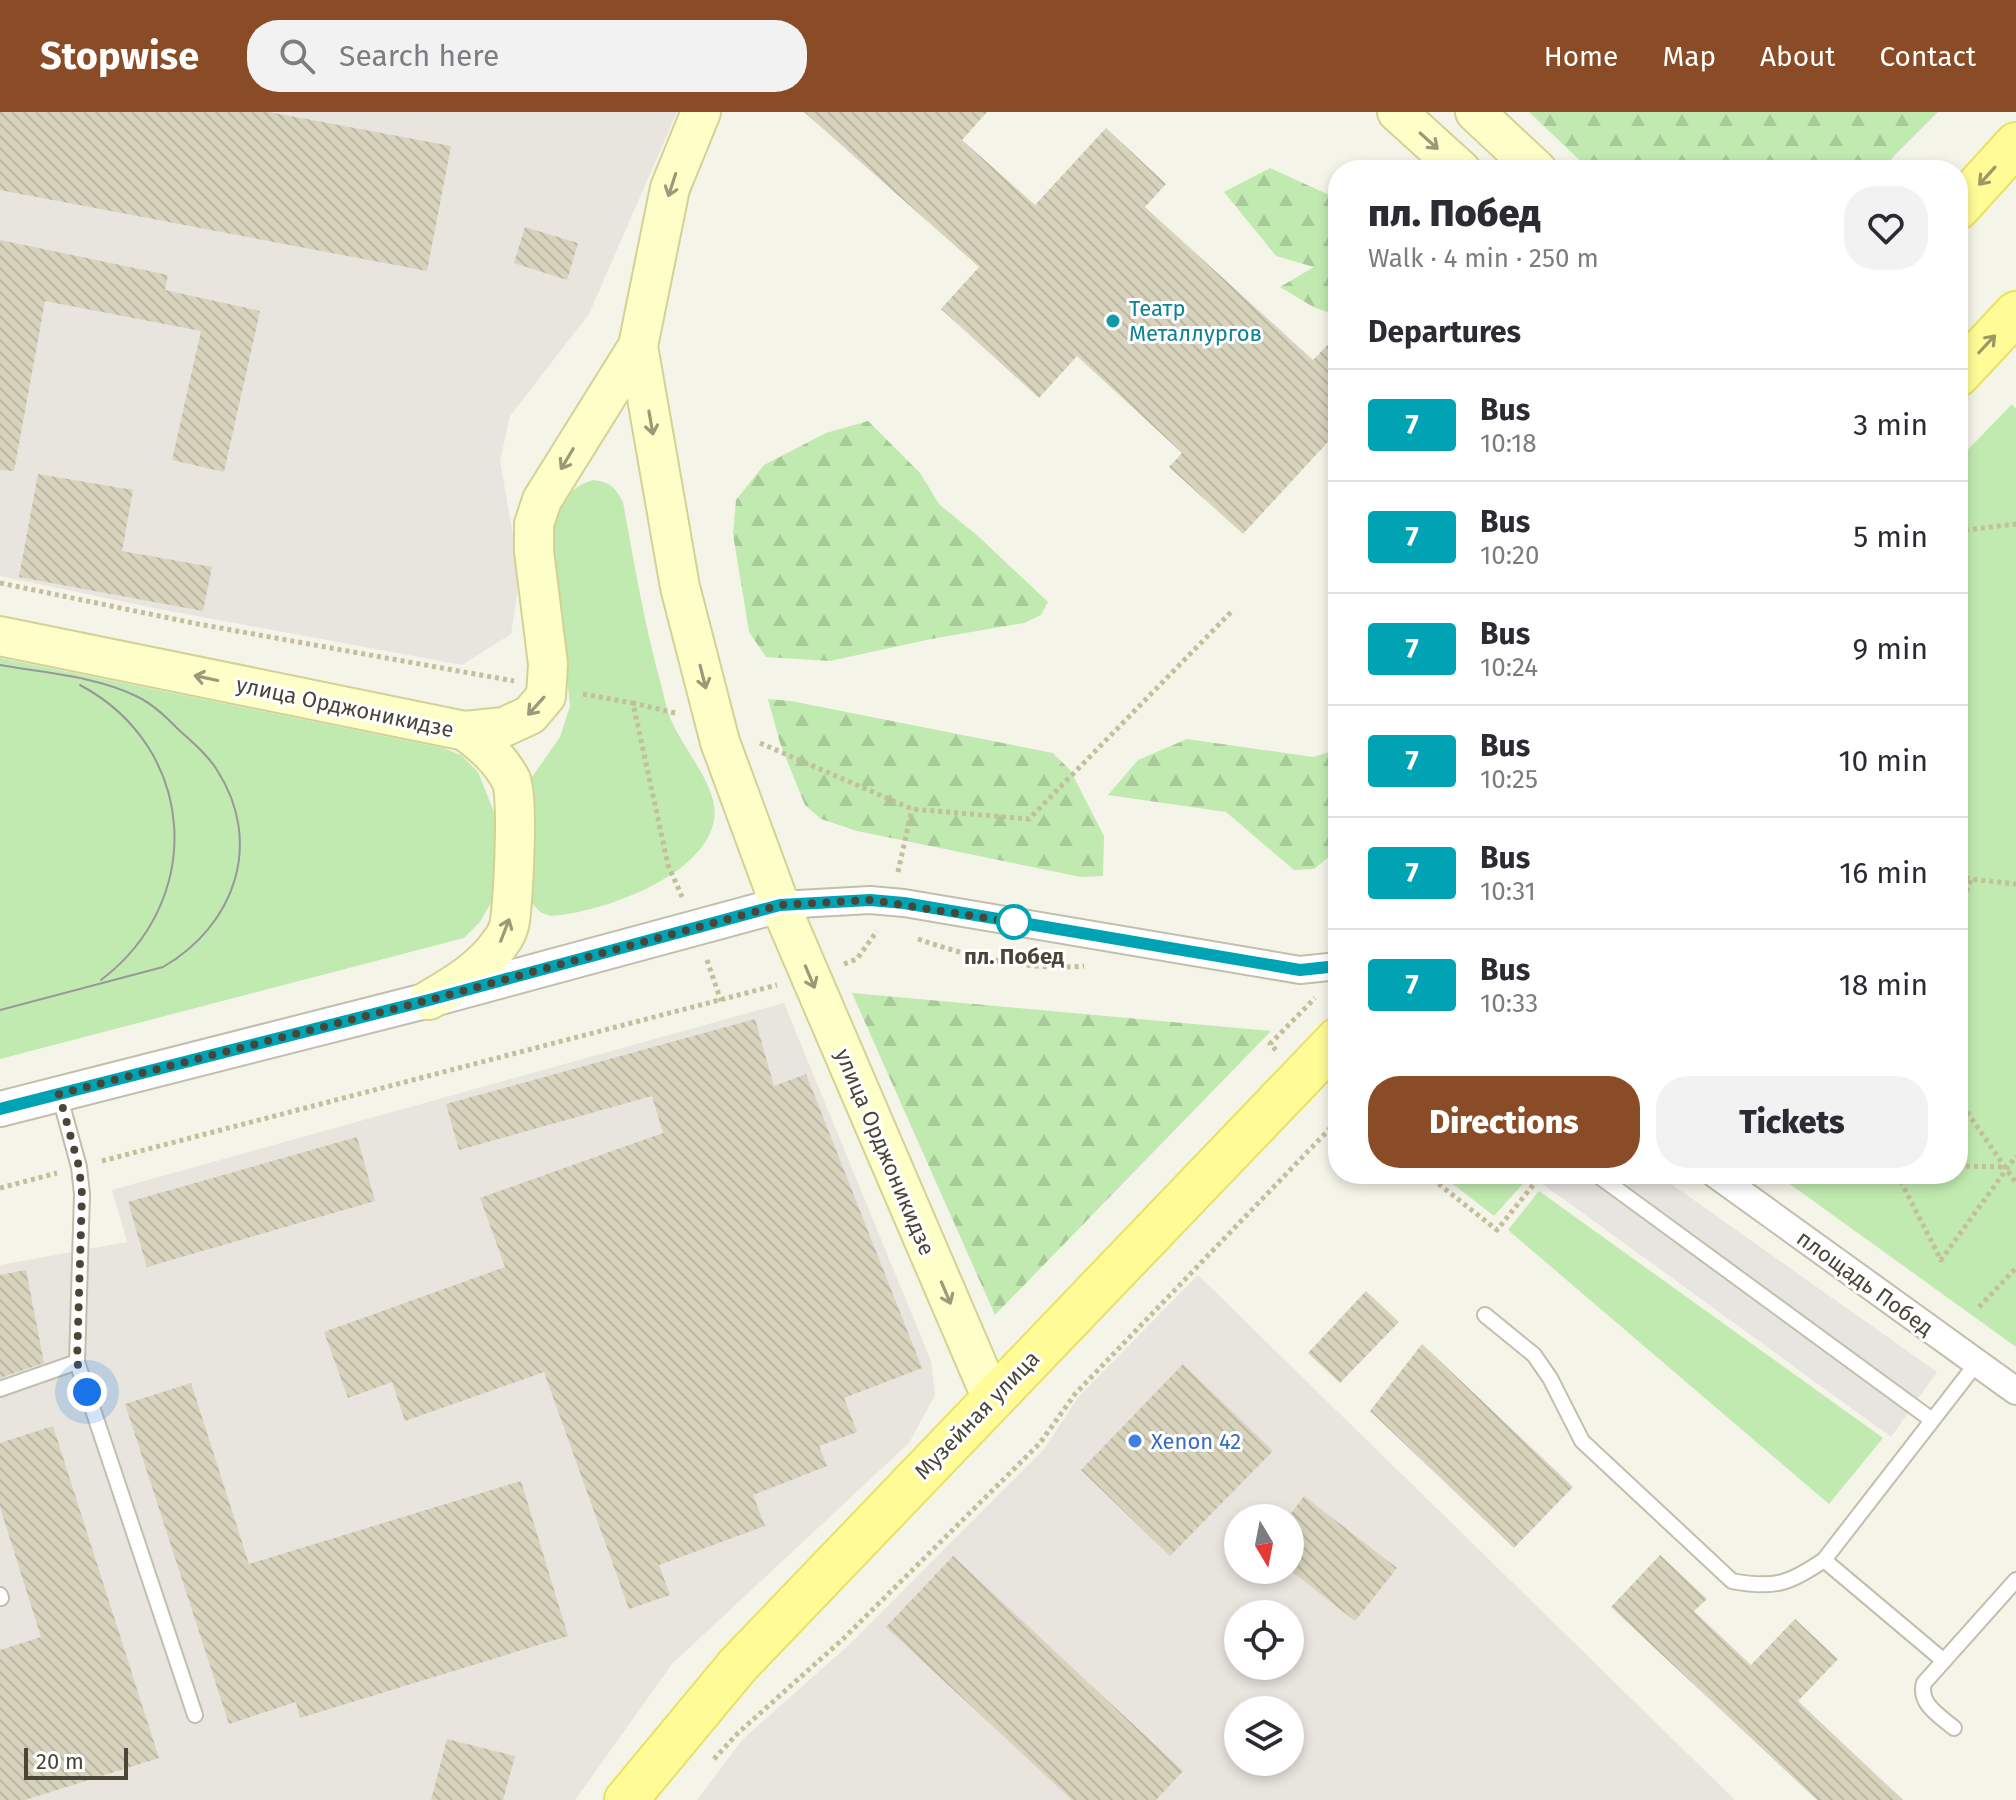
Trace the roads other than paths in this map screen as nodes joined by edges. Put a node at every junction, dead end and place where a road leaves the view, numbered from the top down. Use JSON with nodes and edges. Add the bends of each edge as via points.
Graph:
{"nodes":[{"id":1,"x":701,"y":112,"type":"edge"},
{"id":2,"x":1397,"y":112,"type":"edge"},
{"id":3,"x":1475,"y":112,"type":"edge"},
{"id":4,"x":2016,"y":144,"type":"edge"},
{"id":5,"x":1450,"y":160,"type":"edge"},
{"id":6,"x":1526,"y":160,"type":"edge"},
{"id":7,"x":1968,"y":197,"type":"edge"},
{"id":8,"x":2016,"y":313,"type":"edge"},
{"id":9,"x":638,"y":346,"type":"junction"},
{"id":10,"x":1968,"y":364,"type":"edge"},
{"id":11,"x":0,"y":636,"type":"edge"},
{"id":12,"x":465,"y":731,"type":"junction"},
{"id":13,"x":780,"y":905,"type":"junction"},
{"id":14,"x":1328,"y":967,"type":"edge"},
{"id":15,"x":429,"y":1000,"type":"junction"},
{"id":16,"x":1328,"y":1050,"type":"edge"},
{"id":17,"x":59,"y":1094,"type":"junction"},
{"id":18,"x":0,"y":1109,"type":"edge"},
{"id":19,"x":1610,"y":1184,"type":"edge"},
{"id":20,"x":1729,"y":1184,"type":"edge"},
{"id":21,"x":1485,"y":1315,"type":"dead end"},
{"id":22,"x":77,"y":1362,"type":"junction"},
{"id":23,"x":1976,"y":1364,"type":"junction"},
{"id":24,"x":0,"y":1389,"type":"edge"},
{"id":25,"x":2016,"y":1391,"type":"edge"},
{"id":26,"x":992,"y":1399,"type":"junction"},
{"id":27,"x":1932,"y":1420,"type":"junction"},
{"id":28,"x":1824,"y":1560,"type":"junction"},
{"id":29,"x":2016,"y":1580,"type":"edge"},
{"id":30,"x":1944,"y":1661,"type":"junction"},
{"id":31,"x":195,"y":1715,"type":"dead end"},
{"id":32,"x":1954,"y":1728,"type":"dead end"},
{"id":33,"x":626,"y":1800,"type":"edge"}],
"edges":[{"from":1,"to":9,"type":"main road","one_way":true,"via":[[670,188]]},
{"from":2,"to":5,"type":"main road","one_way":true},
{"from":3,"to":6,"type":"main road"},
{"from":4,"to":7,"type":"main road","one_way":true},
{"from":10,"to":8,"type":"main road","one_way":true},
{"from":9,"to":12,"type":"main road","one_way":true,"via":[[542,500],[534,524],[548,664],[546,696],[530,715],[504,727]]},
{"from":9,"to":13,"type":"main road","name":"улица Орджоникидзе","one_way":true,"via":[[680,587],[715,723]]},
{"from":12,"to":11,"type":"main road","name":"улица Орджоникидзе","one_way":true},
{"from":15,"to":12,"type":"main road","name":"улица Орджоникидзе","one_way":true,"via":[[484,962],[510,924],[513,784],[486,746]]},
{"from":13,"to":14,"type":"street","via":[[904,903],[1300,970]]},
{"from":13,"to":15,"type":"street"},
{"from":13,"to":26,"type":"main road","name":"улица Орджоникидзе","one_way":true},
{"from":15,"to":17,"type":"street"},
{"from":16,"to":26,"type":"main road","name":"Музейная улица"},
{"from":17,"to":18,"type":"street"},
{"from":17,"to":22,"type":"lane","via":[[82,1194]]},
{"from":19,"to":27,"type":"lane"},
{"from":20,"to":23,"type":"street","name":"площадь Побед"},
{"from":21,"to":28,"type":"lane","via":[[1534,1355],[1582,1441],[1732,1581],[1782,1584]]},
{"from":22,"to":24,"type":"lane"},
{"from":22,"to":31,"type":"lane"},
{"from":23,"to":25,"type":"street","name":"площадь Побед"},
{"from":23,"to":27,"type":"lane"},
{"from":26,"to":33,"type":"main road","name":"Музейная улица","via":[[738,1665]]},
{"from":27,"to":28,"type":"lane"},
{"from":28,"to":30,"type":"lane"},
{"from":29,"to":30,"type":"lane"},
{"from":30,"to":32,"type":"lane","via":[[1921,1692]]}]}
